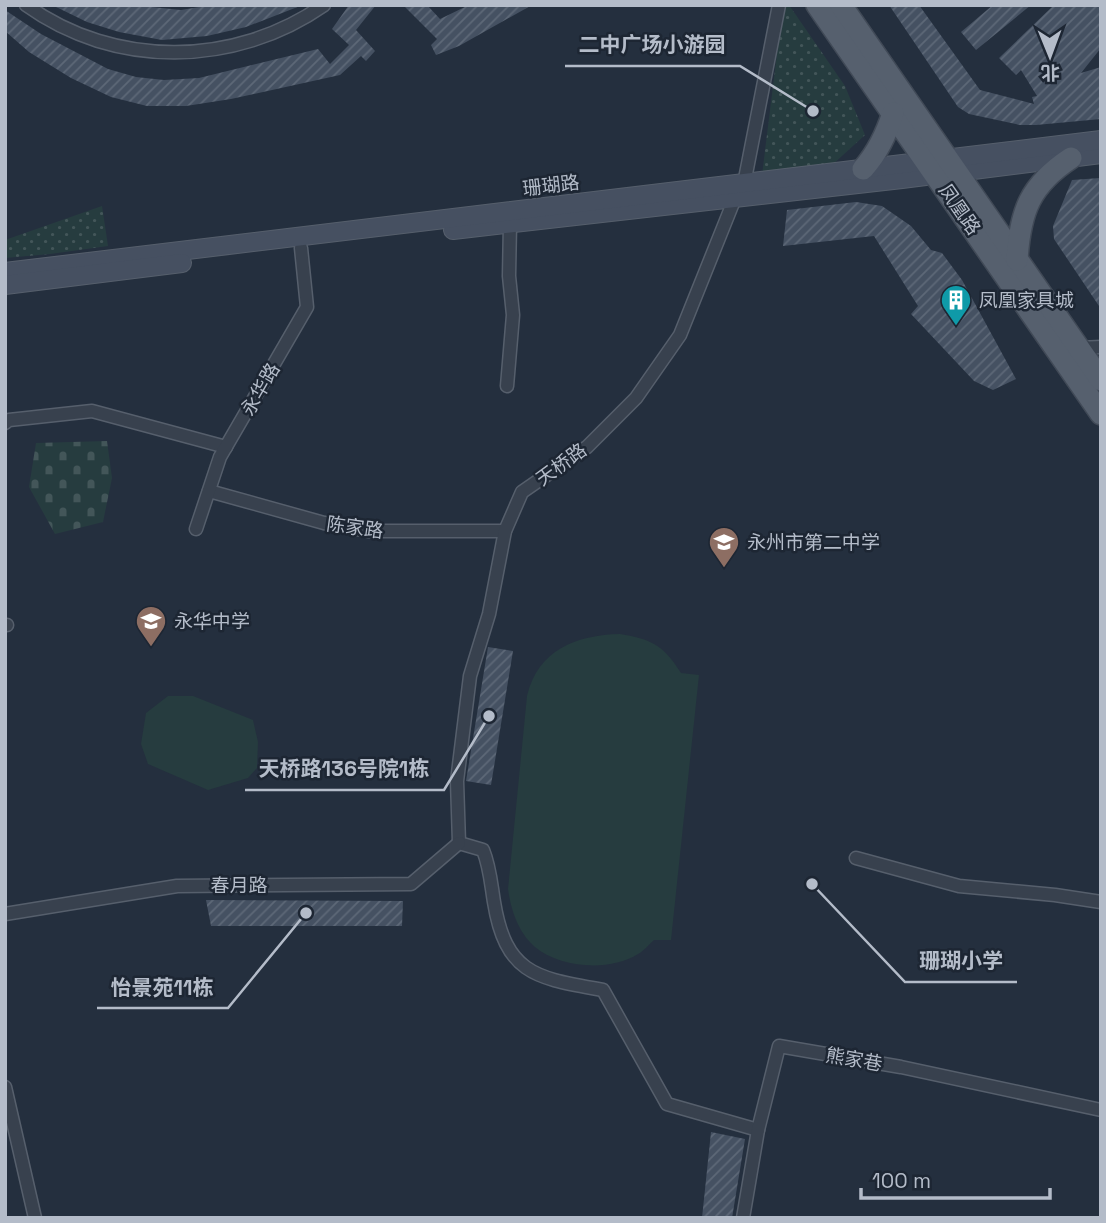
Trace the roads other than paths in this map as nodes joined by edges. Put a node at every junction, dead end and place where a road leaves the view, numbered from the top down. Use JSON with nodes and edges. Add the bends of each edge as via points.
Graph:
{"nodes":[{"id":1,"x":26,"y":5,"type":"edge"},
{"id":2,"x":324,"y":5,"type":"edge"},
{"id":3,"x":779,"y":5,"type":"edge"},
{"id":4,"x":817,"y":5,"type":"edge"},
{"id":5,"x":841,"y":5,"type":"edge"},
{"id":6,"x":858,"y":47,"type":"junction"},
{"id":7,"x":893,"y":113,"type":"junction"},
{"id":8,"x":1101,"y":140,"type":"edge"},
{"id":9,"x":1101,"y":154,"type":"edge"},
{"id":10,"x":1071,"y":158,"type":"junction"},
{"id":11,"x":942,"y":167,"type":"junction"},
{"id":12,"x":863,"y":169,"type":"junction"},
{"id":13,"x":739,"y":191,"type":"junction"},
{"id":14,"x":510,"y":223,"type":"junction"},
{"id":15,"x":301,"y":248,"type":"junction"},
{"id":16,"x":1017,"y":260,"type":"junction"},
{"id":17,"x":5,"y":272,"type":"edge"},
{"id":18,"x":5,"y":285,"type":"edge"},
{"id":19,"x":1101,"y":347,"type":"edge"},
{"id":20,"x":1079,"y":348,"type":"junction"},
{"id":21,"x":1101,"y":380,"type":"edge"},
{"id":22,"x":507,"y":386,"type":"dead end"},
{"id":23,"x":1101,"y":414,"type":"edge"},
{"id":24,"x":5,"y":423,"type":"edge"},
{"id":25,"x":226,"y":447,"type":"junction"},
{"id":26,"x":209,"y":491,"type":"junction"},
{"id":27,"x":196,"y":529,"type":"dead end"},
{"id":28,"x":505,"y":531,"type":"junction"},
{"id":29,"x":459,"y":843,"type":"junction"},
{"id":30,"x":856,"y":858,"type":"dead end"},
{"id":31,"x":1101,"y":902,"type":"edge"},
{"id":32,"x":5,"y":914,"type":"edge"},
{"id":33,"x":5,"y":1087,"type":"edge"},
{"id":34,"x":1101,"y":1110,"type":"edge"},
{"id":35,"x":758,"y":1130,"type":"junction"},
{"id":36,"x":35,"y":1218,"type":"edge"},
{"id":37,"x":743,"y":1218,"type":"edge"}],
"edges":[{"from":1,"to":2,"type":"street","via":[[82,36],[127,49],[174,53],[258,40],[299,23]]},
{"from":3,"to":13,"type":"street","name":"天桥路"},
{"from":4,"to":6,"type":"main road","name":"凤凰路"},
{"from":5,"to":6,"type":"main road","name":"凤凰路"},
{"from":6,"to":7,"type":"main road","name":"凤凰路"},
{"from":6,"to":11,"type":"main road","name":"凤凰路"},
{"from":7,"to":11,"type":"main road","name":"凤凰路"},
{"from":7,"to":12,"type":"main road","via":[[875,155]]},
{"from":8,"to":11,"type":"main road","name":"珊瑚路"},
{"from":9,"to":10,"type":"main road","name":"珊瑚路"},
{"from":10,"to":11,"type":"main road","name":"珊瑚路"},
{"from":10,"to":16,"type":"main road","via":[[1049,172],[1034,191],[1024,214]]},
{"from":11,"to":12,"type":"main road","name":"珊瑚路"},
{"from":11,"to":13,"type":"main road","name":"珊瑚路"},
{"from":11,"to":16,"type":"main road","name":"凤凰路"},
{"from":11,"to":23,"type":"main road","name":"凤凰路"},
{"from":12,"to":13,"type":"main road","name":"珊瑚路"},
{"from":13,"to":14,"type":"main road","name":"珊瑚路"},
{"from":13,"to":17,"type":"main road","name":"珊瑚路"},
{"from":13,"to":28,"type":"street","name":"天桥路","via":[[680,335],[636,398],[587,447],[522,492]]},
{"from":14,"to":15,"type":"main road","name":"珊瑚路"},
{"from":14,"to":22,"type":"street","via":[[513,314]]},
{"from":15,"to":18,"type":"main road","name":"珊瑚路"},
{"from":15,"to":25,"type":"street","name":"永华路","via":[[307,307]]},
{"from":16,"to":20,"type":"main road","name":"凤凰路"},
{"from":19,"to":20,"type":"street"},
{"from":20,"to":21,"type":"main road","name":"凤凰路"},
{"from":24,"to":25,"type":"street","via":[[92,411]]},
{"from":25,"to":26,"type":"street","name":"永华路"},
{"from":26,"to":27,"type":"street","name":"永华路"},
{"from":26,"to":28,"type":"street","name":"陈家路","via":[[369,531]]},
{"from":28,"to":29,"type":"street","name":"天桥路","via":[[489,614],[470,676],[457,780]]},
{"from":29,"to":32,"type":"street","name":"春月路","via":[[411,884],[177,886]]},
{"from":29,"to":35,"type":"street","via":[[483,850],[505,946],[518,961],[553,981],[603,990],[667,1104]]},
{"from":30,"to":31,"type":"street","via":[[959,886]]},
{"from":33,"to":36,"type":"street"},
{"from":34,"to":35,"type":"street","name":"熊家巷","via":[[779,1046]]},
{"from":35,"to":37,"type":"street","name":"熊家巷"}]}
